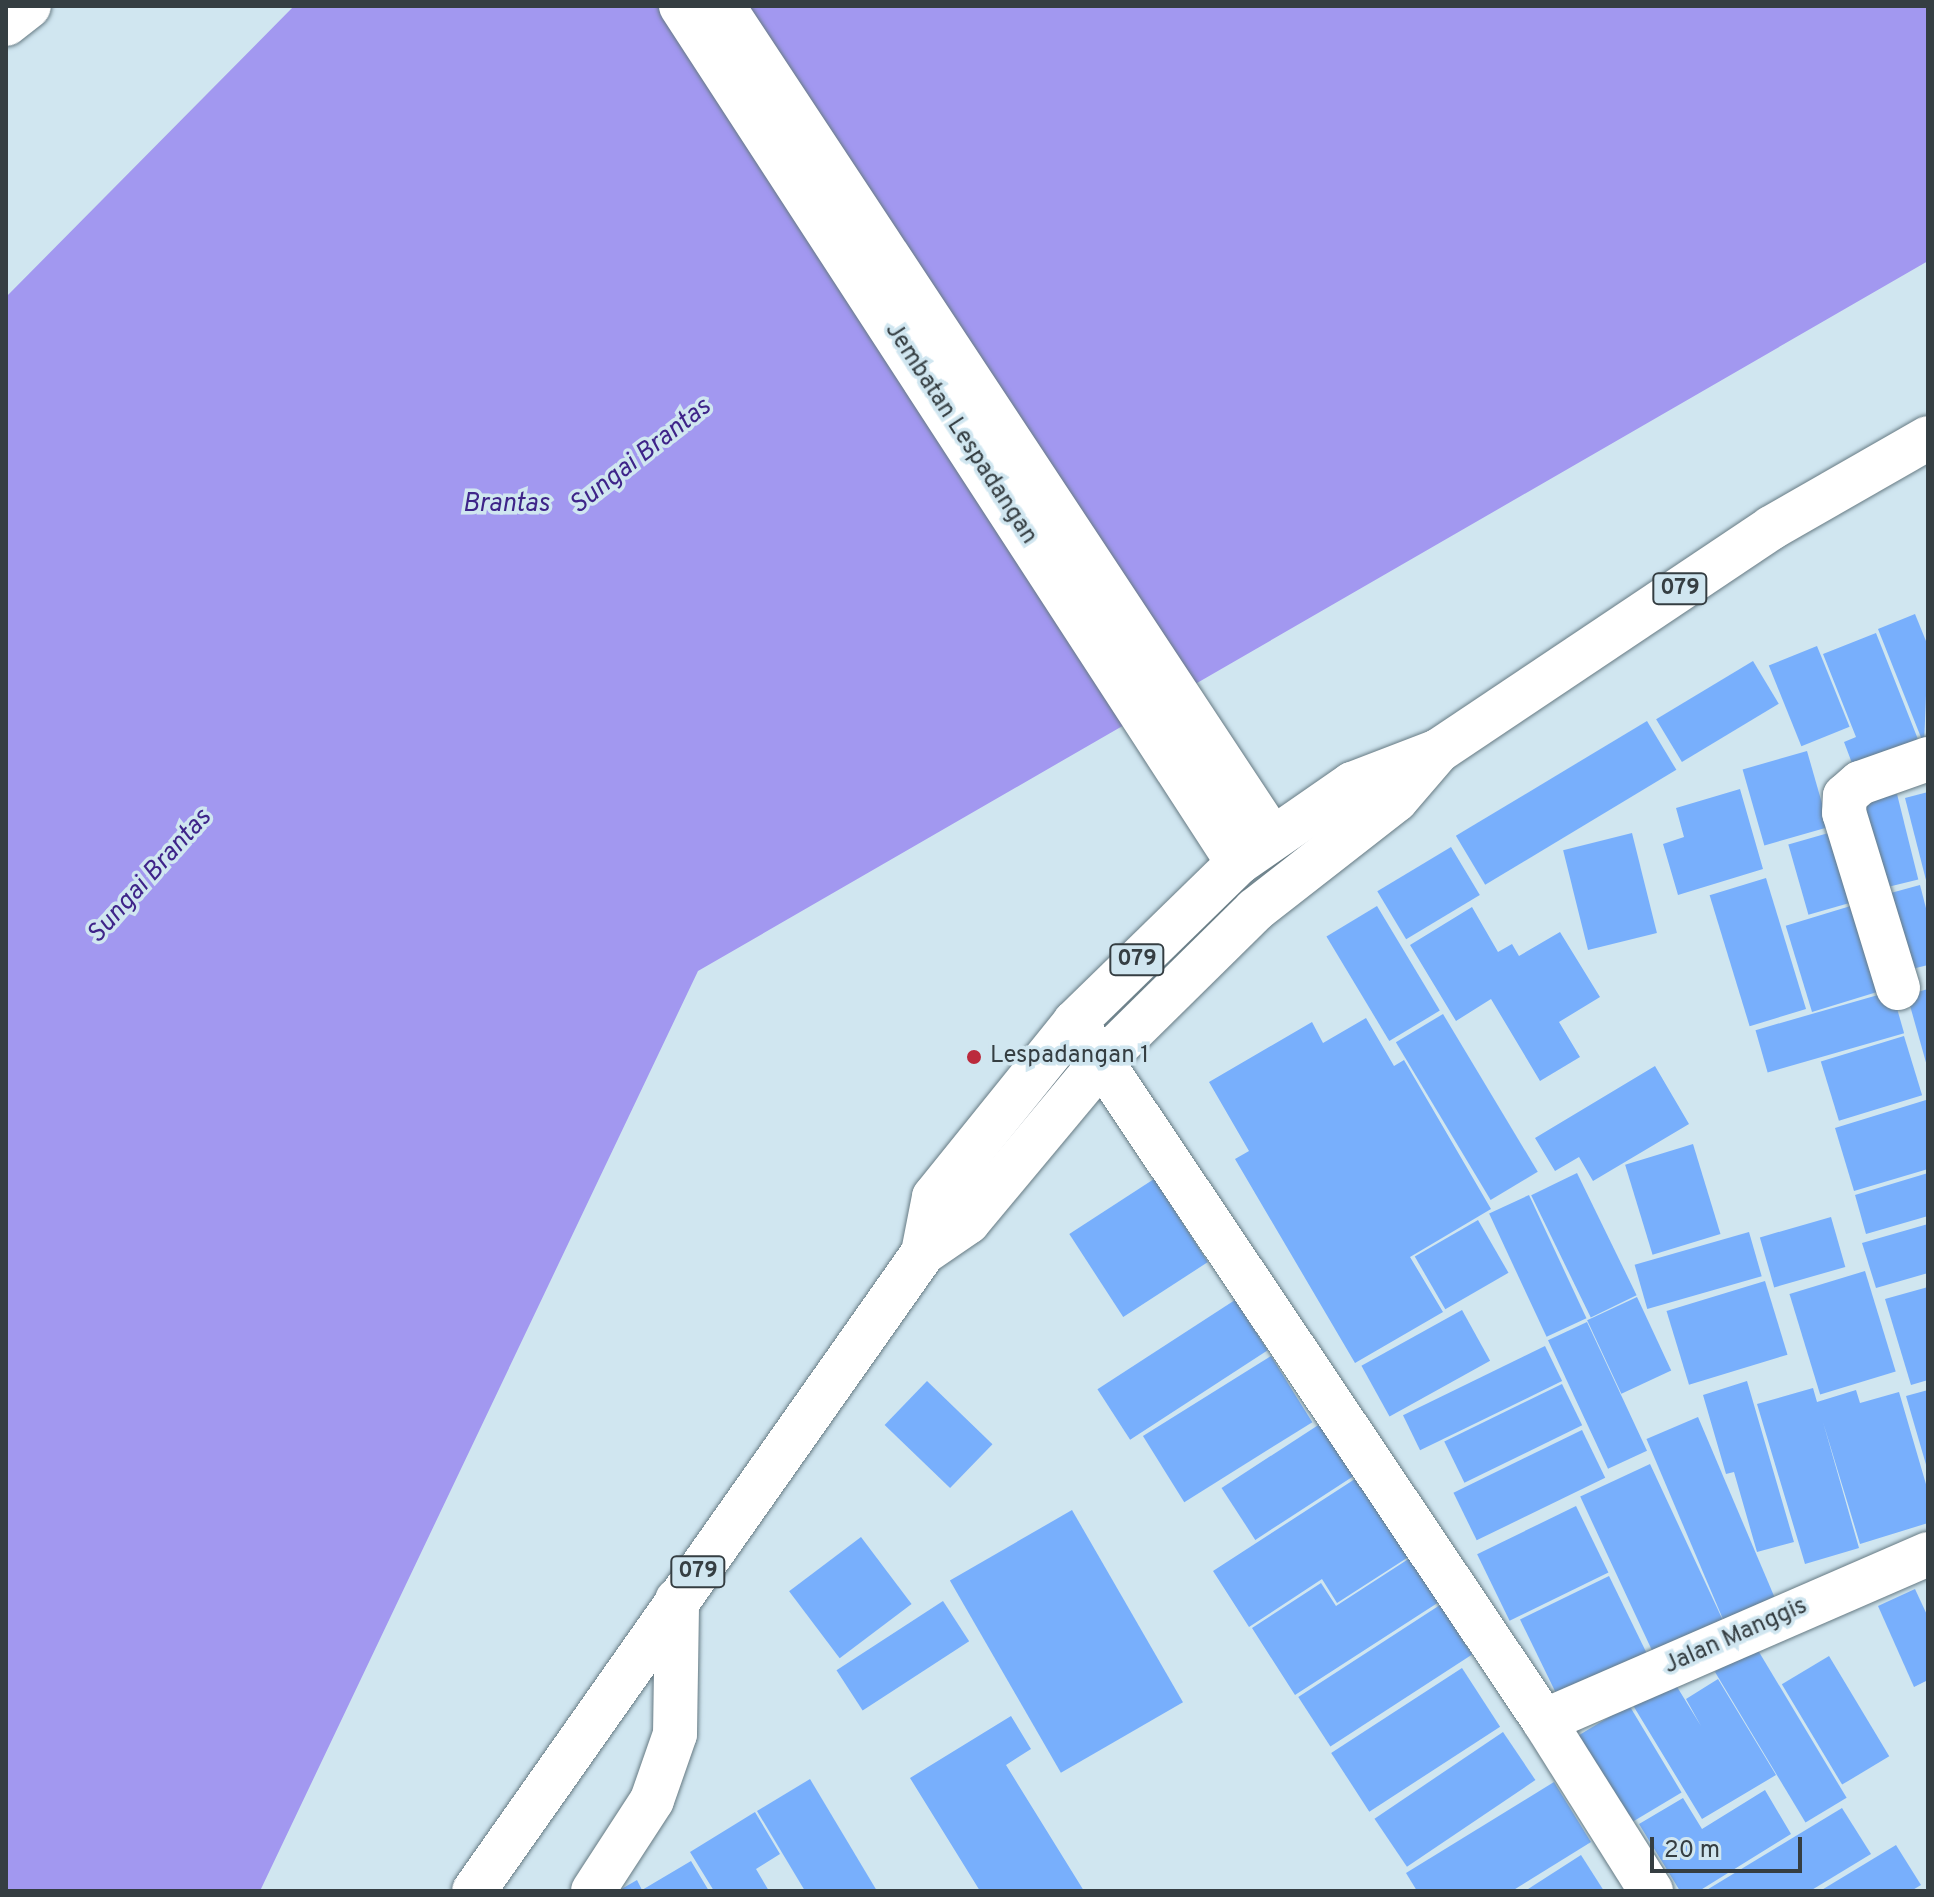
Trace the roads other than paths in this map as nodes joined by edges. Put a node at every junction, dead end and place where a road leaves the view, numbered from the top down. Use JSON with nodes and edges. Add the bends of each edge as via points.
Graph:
{"nodes":[{"id":1,"x":29,"y":6,"type":"edge"},
{"id":2,"x":681,"y":6,"type":"edge"},
{"id":3,"x":723,"y":6,"type":"edge"},
{"id":4,"x":6,"y":24,"type":"edge"},
{"id":5,"x":1928,"y":438,"type":"edge"},
{"id":6,"x":1438,"y":751,"type":"junction"},
{"id":7,"x":1928,"y":759,"type":"edge"},
{"id":8,"x":1246,"y":835,"type":"junction"},
{"id":9,"x":1898,"y":988,"type":"dead end"},
{"id":10,"x":1075,"y":1022,"type":"junction"},
{"id":11,"x":1103,"y":1060,"type":"junction"},
{"id":12,"x":923,"y":1253,"type":"junction"},
{"id":13,"x":1928,"y":1554,"type":"edge"},
{"id":14,"x":677,"y":1600,"type":"junction"},
{"id":15,"x":1544,"y":1721,"type":"junction"},
{"id":16,"x":474,"y":1891,"type":"edge"},
{"id":17,"x":593,"y":1891,"type":"edge"},
{"id":18,"x":1651,"y":1891,"type":"edge"}],
"edges":[{"from":1,"to":4,"type":"street"},
{"from":2,"to":8,"type":"street","name":"Jembatan Lespadangan"},
{"from":3,"to":8,"type":"street","name":"Jembatan Lespadangan"},
{"from":5,"to":6,"type":"street","number":"079","via":[[1771,528]]},
{"from":6,"to":8,"type":"street","number":"079","via":[[1352,784]]},
{"from":6,"to":11,"type":"street","number":"079","via":[[1396,800],[1255,910]]},
{"from":7,"to":9,"type":"street","via":[[1860,783],[1845,796],[1844,813]]},
{"from":8,"to":10,"type":"street","number":"079"},
{"from":10,"to":11,"type":"street"},
{"from":10,"to":12,"type":"street","number":"079","via":[[934,1197]]},
{"from":11,"to":12,"type":"street","number":"079","via":[[968,1222]]},
{"from":11,"to":15,"type":"street"},
{"from":12,"to":14,"type":"street","number":"079"},
{"from":13,"to":15,"type":"street","name":"Jalan Manggis"},
{"from":14,"to":16,"type":"street","number":"079"},
{"from":14,"to":17,"type":"street","via":[[675,1734],[652,1800]]},
{"from":15,"to":18,"type":"street"}]}
